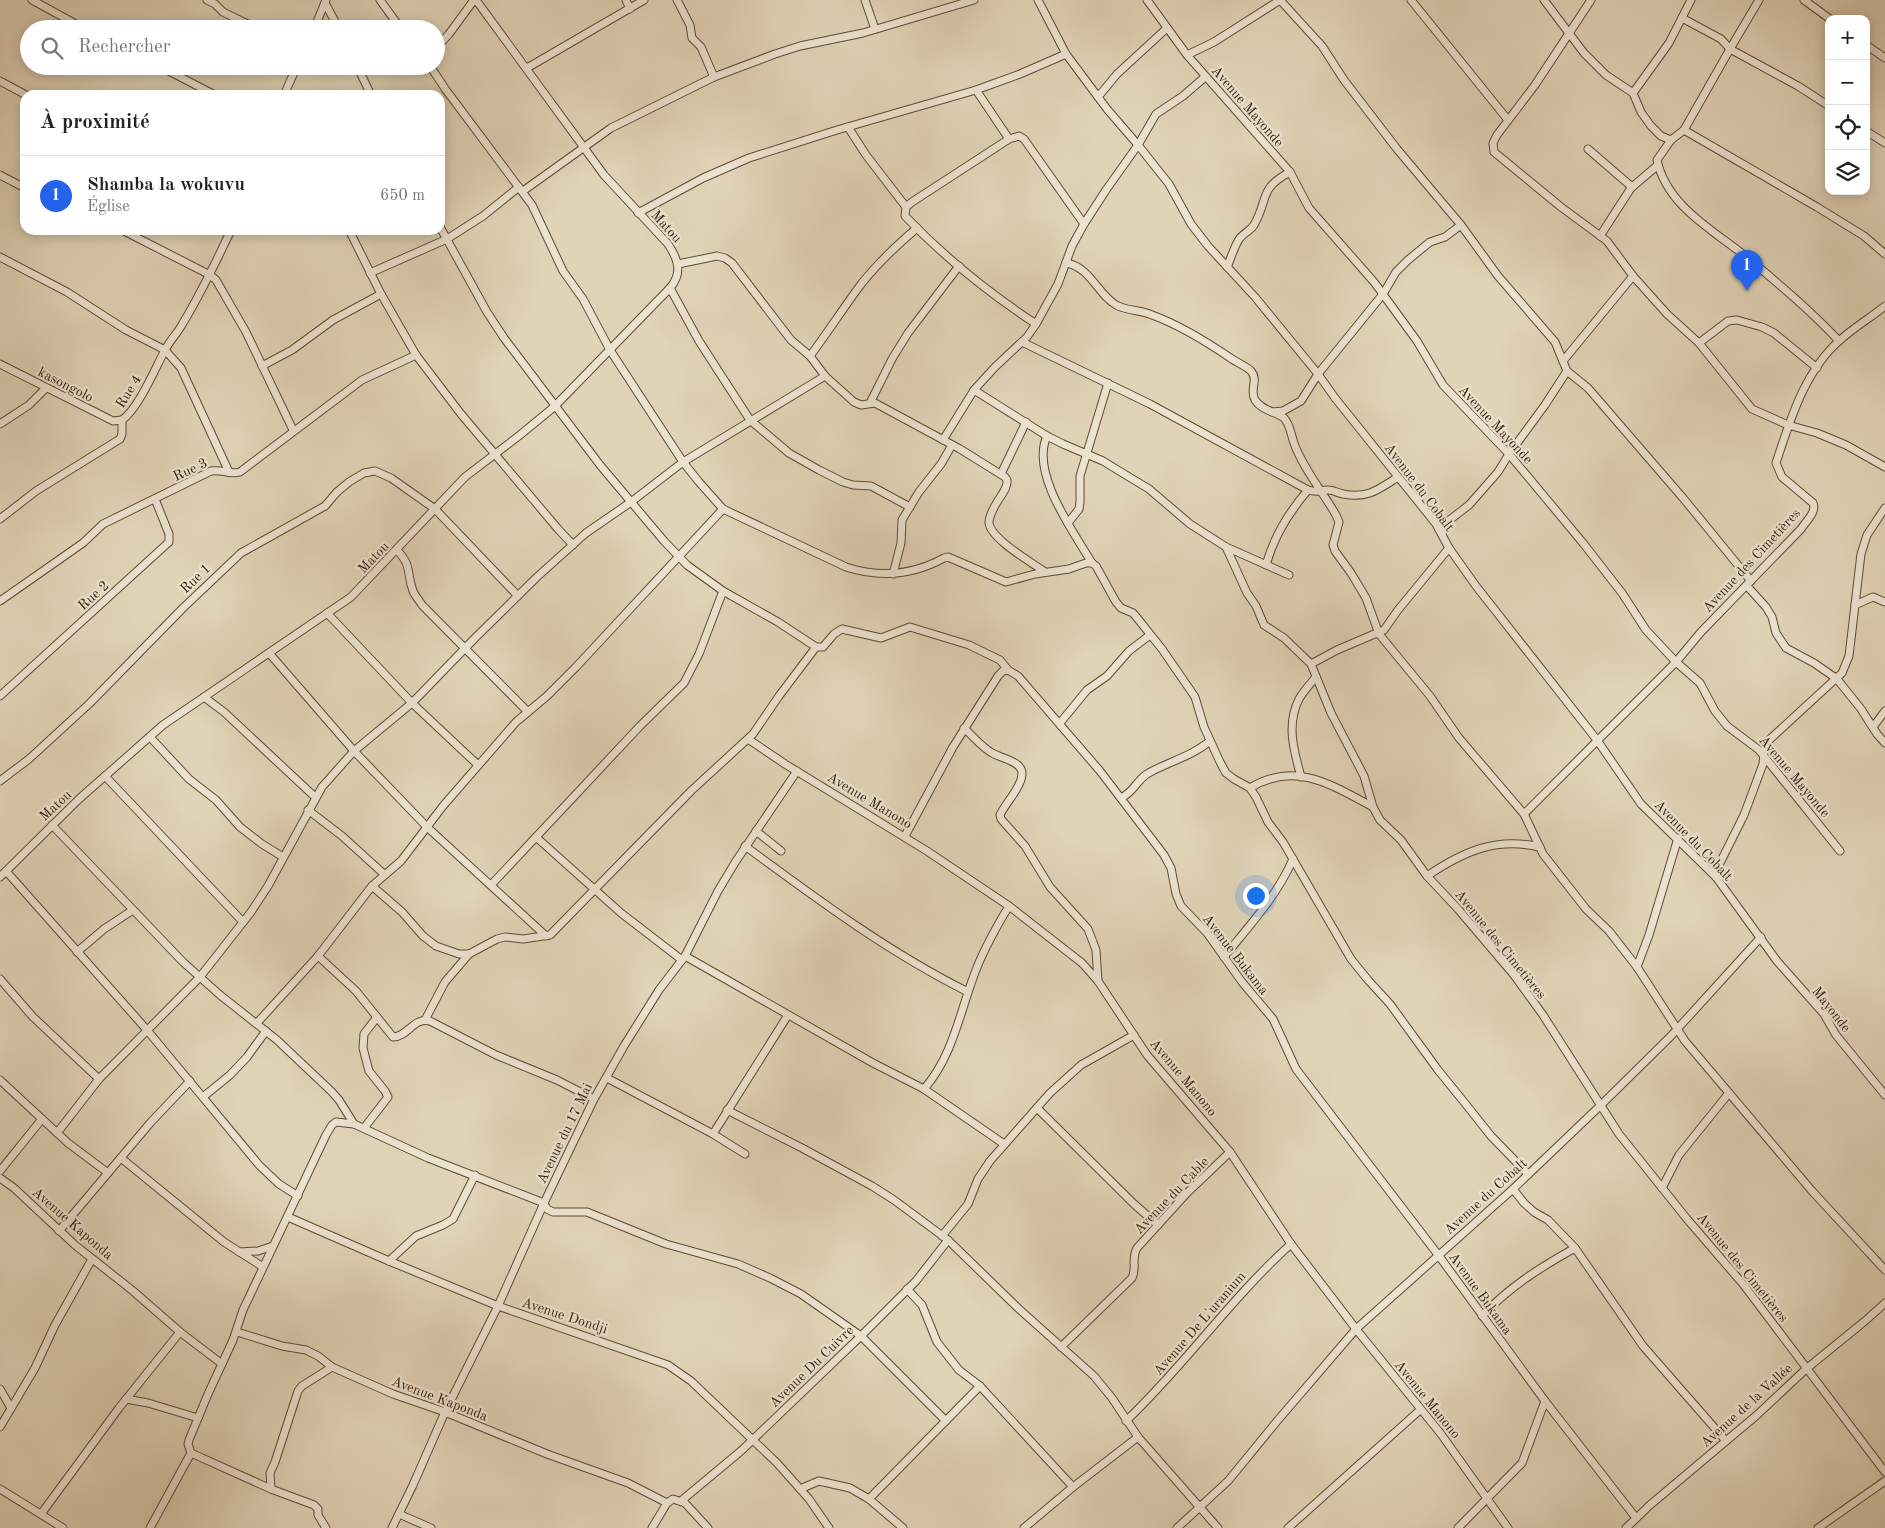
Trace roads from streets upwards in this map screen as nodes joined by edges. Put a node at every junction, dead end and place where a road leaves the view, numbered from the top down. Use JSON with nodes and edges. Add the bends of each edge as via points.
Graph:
{"nodes":[{"id":1,"x":32,"y":0,"type":"edge"},
{"id":2,"x":207,"y":0,"type":"edge"},
{"id":3,"x":380,"y":0,"type":"edge"},
{"id":4,"x":475,"y":0,"type":"edge"},
{"id":5,"x":626,"y":0,"type":"edge"},
{"id":6,"x":644,"y":0,"type":"edge"},
{"id":7,"x":676,"y":0,"type":"edge"},
{"id":8,"x":865,"y":0,"type":"edge"},
{"id":9,"x":974,"y":0,"type":"edge"},
{"id":10,"x":1038,"y":0,"type":"edge"},
{"id":11,"x":1147,"y":0,"type":"edge"},
{"id":12,"x":1280,"y":0,"type":"edge"},
{"id":13,"x":1411,"y":0,"type":"edge"},
{"id":14,"x":1544,"y":0,"type":"edge"},
{"id":15,"x":1590,"y":0,"type":"edge"},
{"id":16,"x":1692,"y":0,"type":"edge"},
{"id":17,"x":1759,"y":0,"type":"edge"},
{"id":18,"x":1804,"y":0,"type":"edge"},
{"id":19,"x":325,"y":2,"type":"edge"},
{"id":20,"x":630,"y":9,"type":"junction"},
{"id":21,"x":1825,"y":15,"type":"edge"},
{"id":22,"x":1682,"y":18,"type":"junction"},
{"id":23,"x":69,"y":20,"type":"edge"},
{"id":24,"x":239,"y":20,"type":"edge"},
{"id":25,"x":318,"y":20,"type":"edge"},
{"id":26,"x":334,"y":20,"type":"edge"},
{"id":27,"x":394,"y":20,"type":"edge"},
{"id":28,"x":1167,"y":28,"type":"junction"},
{"id":29,"x":875,"y":29,"type":"junction"},
{"id":30,"x":1568,"y":31,"type":"junction"},
{"id":31,"x":445,"y":38,"type":"edge"},
{"id":32,"x":1870,"y":48,"type":"edge"},
{"id":33,"x":1730,"y":49,"type":"junction"},
{"id":34,"x":1066,"y":54,"type":"junction"},
{"id":35,"x":1187,"y":55,"type":"junction"},
{"id":36,"x":1885,"y":58,"type":"edge"},
{"id":37,"x":528,"y":68,"type":"junction"},
{"id":38,"x":176,"y":75,"type":"edge"},
{"id":39,"x":293,"y":75,"type":"edge"},
{"id":40,"x":361,"y":75,"type":"edge"},
{"id":41,"x":436,"y":75,"type":"edge"},
{"id":42,"x":1205,"y":77,"type":"junction"},
{"id":43,"x":714,"y":78,"type":"junction"},
{"id":44,"x":0,"y":81,"type":"edge"},
{"id":45,"x":205,"y":90,"type":"edge"},
{"id":46,"x":286,"y":90,"type":"edge"},
{"id":47,"x":369,"y":90,"type":"edge"},
{"id":48,"x":976,"y":90,"type":"junction"},
{"id":49,"x":20,"y":92,"type":"edge"},
{"id":50,"x":1633,"y":93,"type":"junction"},
{"id":51,"x":1098,"y":97,"type":"junction"},
{"id":52,"x":1827,"y":105,"type":"edge"},
{"id":53,"x":1508,"y":120,"type":"junction"},
{"id":54,"x":848,"y":127,"type":"junction"},
{"id":55,"x":1684,"y":130,"type":"junction"},
{"id":56,"x":1870,"y":134,"type":"edge"},
{"id":57,"x":1009,"y":139,"type":"junction"},
{"id":58,"x":1671,"y":140,"type":"junction"},
{"id":59,"x":1885,"y":143,"type":"edge"},
{"id":60,"x":1138,"y":145,"type":"junction"},
{"id":61,"x":584,"y":147,"type":"junction"},
{"id":62,"x":1588,"y":149,"type":"dead end"},
{"id":63,"x":1658,"y":165,"type":"junction"},
{"id":64,"x":1290,"y":172,"type":"junction"},
{"id":65,"x":0,"y":175,"type":"edge"},
{"id":66,"x":20,"y":185,"type":"edge"},
{"id":67,"x":1632,"y":186,"type":"junction"},
{"id":68,"x":521,"y":189,"type":"junction"},
{"id":69,"x":906,"y":207,"type":"junction"},
{"id":70,"x":638,"y":212,"type":"junction"},
{"id":71,"x":1084,"y":224,"type":"junction"},
{"id":72,"x":1461,"y":225,"type":"junction"},
{"id":73,"x":917,"y":228,"type":"junction"},
{"id":74,"x":132,"y":235,"type":"edge"},
{"id":75,"x":229,"y":235,"type":"edge"},
{"id":76,"x":351,"y":235,"type":"edge"},
{"id":77,"x":445,"y":235,"type":"edge"},
{"id":78,"x":1600,"y":236,"type":"junction"},
{"id":79,"x":447,"y":239,"type":"junction"},
{"id":80,"x":1885,"y":254,"type":"edge"},
{"id":81,"x":0,"y":257,"type":"edge"},
{"id":82,"x":1066,"y":263,"type":"junction"},
{"id":83,"x":678,"y":264,"type":"junction"},
{"id":84,"x":959,"y":266,"type":"junction"},
{"id":85,"x":1227,"y":267,"type":"junction"},
{"id":86,"x":370,"y":273,"type":"junction"},
{"id":87,"x":210,"y":275,"type":"junction"},
{"id":88,"x":1633,"y":276,"type":"junction"},
{"id":89,"x":670,"y":288,"type":"junction"},
{"id":90,"x":381,"y":294,"type":"junction"},
{"id":91,"x":1383,"y":294,"type":"junction"},
{"id":92,"x":1885,"y":306,"type":"edge"},
{"id":93,"x":1036,"y":324,"type":"junction"},
{"id":94,"x":1838,"y":341,"type":"junction"},
{"id":95,"x":1022,"y":342,"type":"junction"},
{"id":96,"x":1699,"y":343,"type":"junction"},
{"id":97,"x":165,"y":350,"type":"junction"},
{"id":98,"x":610,"y":350,"type":"junction"},
{"id":99,"x":416,"y":355,"type":"junction"},
{"id":100,"x":810,"y":356,"type":"junction"},
{"id":101,"x":1563,"y":360,"type":"junction"},
{"id":102,"x":0,"y":364,"type":"edge"},
{"id":103,"x":262,"y":366,"type":"junction"},
{"id":104,"x":1817,"y":368,"type":"junction"},
{"id":105,"x":1567,"y":371,"type":"junction"},
{"id":106,"x":1318,"y":374,"type":"junction"},
{"id":107,"x":825,"y":376,"type":"junction"},
{"id":108,"x":1108,"y":384,"type":"junction"},
{"id":109,"x":46,"y":388,"type":"junction"},
{"id":110,"x":974,"y":390,"type":"junction"},
{"id":111,"x":870,"y":403,"type":"junction"},
{"id":112,"x":554,"y":407,"type":"junction"},
{"id":113,"x":1271,"y":412,"type":"junction"},
{"id":114,"x":122,"y":420,"type":"junction"},
{"id":115,"x":750,"y":420,"type":"junction"},
{"id":116,"x":1026,"y":422,"type":"junction"},
{"id":117,"x":0,"y":424,"type":"edge"},
{"id":118,"x":1788,"y":425,"type":"junction"},
{"id":119,"x":293,"y":430,"type":"junction"},
{"id":120,"x":1047,"y":436,"type":"junction"},
{"id":121,"x":943,"y":440,"type":"junction"},
{"id":122,"x":952,"y":445,"type":"junction"},
{"id":123,"x":496,"y":454,"type":"junction"},
{"id":124,"x":1087,"y":454,"type":"junction"},
{"id":125,"x":1509,"y":454,"type":"junction"},
{"id":126,"x":683,"y":462,"type":"junction"},
{"id":127,"x":1885,"y":467,"type":"edge"},
{"id":128,"x":229,"y":472,"type":"junction"},
{"id":129,"x":1001,"y":474,"type":"junction"},
{"id":130,"x":1398,"y":476,"type":"junction"},
{"id":131,"x":1308,"y":490,"type":"junction"},
{"id":132,"x":1322,"y":491,"type":"junction"},
{"id":133,"x":155,"y":499,"type":"junction"},
{"id":134,"x":631,"y":502,"type":"junction"},
{"id":135,"x":910,"y":508,"type":"junction"},
{"id":136,"x":1885,"y":508,"type":"edge"},
{"id":137,"x":435,"y":509,"type":"junction"},
{"id":138,"x":723,"y":509,"type":"junction"},
{"id":139,"x":0,"y":518,"type":"edge"},
{"id":140,"x":1068,"y":523,"type":"junction"},
{"id":141,"x":1442,"y":534,"type":"junction"},
{"id":142,"x":573,"y":544,"type":"junction"},
{"id":143,"x":1226,"y":547,"type":"junction"},
{"id":144,"x":1449,"y":548,"type":"junction"},
{"id":145,"x":397,"y":550,"type":"junction"},
{"id":146,"x":678,"y":556,"type":"junction"},
{"id":147,"x":1092,"y":563,"type":"junction"},
{"id":148,"x":1266,"y":565,"type":"junction"},
{"id":149,"x":1045,"y":572,"type":"junction"},
{"id":150,"x":893,"y":574,"type":"junction"},
{"id":151,"x":1289,"y":575,"type":"dead end"},
{"id":152,"x":1749,"y":584,"type":"junction"},
{"id":153,"x":722,"y":591,"type":"junction"},
{"id":154,"x":518,"y":596,"type":"junction"},
{"id":155,"x":0,"y":601,"type":"edge"},
{"id":156,"x":1885,"y":602,"type":"edge"},
{"id":157,"x":1855,"y":605,"type":"junction"},
{"id":158,"x":327,"y":613,"type":"junction"},
{"id":159,"x":1150,"y":634,"type":"junction"},
{"id":160,"x":1379,"y":634,"type":"junction"},
{"id":161,"x":466,"y":647,"type":"junction"},
{"id":162,"x":816,"y":647,"type":"junction"},
{"id":163,"x":269,"y":653,"type":"junction"},
{"id":164,"x":1676,"y":662,"type":"junction"},
{"id":165,"x":1311,"y":664,"type":"junction"},
{"id":166,"x":1008,"y":670,"type":"junction"},
{"id":167,"x":1316,"y":677,"type":"junction"},
{"id":168,"x":1837,"y":679,"type":"junction"},
{"id":169,"x":0,"y":696,"type":"edge"},
{"id":170,"x":204,"y":697,"type":"junction"},
{"id":171,"x":412,"y":703,"type":"junction"},
{"id":172,"x":1885,"y":711,"type":"edge"},
{"id":173,"x":528,"y":712,"type":"junction"},
{"id":174,"x":1060,"y":723,"type":"junction"},
{"id":175,"x":1873,"y":727,"type":"junction"},
{"id":176,"x":964,"y":728,"type":"junction"},
{"id":177,"x":150,"y":737,"type":"junction"},
{"id":178,"x":748,"y":739,"type":"junction"},
{"id":179,"x":1597,"y":740,"type":"junction"},
{"id":180,"x":1210,"y":741,"type":"junction"},
{"id":181,"x":1885,"y":743,"type":"edge"},
{"id":182,"x":354,"y":752,"type":"junction"},
{"id":183,"x":1764,"y":756,"type":"junction"},
{"id":184,"x":478,"y":765,"type":"junction"},
{"id":185,"x":797,"y":771,"type":"junction"},
{"id":186,"x":105,"y":776,"type":"junction"},
{"id":187,"x":1301,"y":777,"type":"junction"},
{"id":188,"x":0,"y":781,"type":"edge"},
{"id":189,"x":1250,"y":788,"type":"junction"},
{"id":190,"x":315,"y":797,"type":"junction"},
{"id":191,"x":1121,"y":798,"type":"junction"},
{"id":192,"x":1374,"y":807,"type":"junction"},
{"id":193,"x":308,"y":810,"type":"junction"},
{"id":194,"x":1524,"y":814,"type":"junction"},
{"id":195,"x":52,"y":825,"type":"junction"},
{"id":196,"x":427,"y":827,"type":"junction"},
{"id":197,"x":756,"y":830,"type":"junction"},
{"id":198,"x":905,"y":836,"type":"junction"},
{"id":199,"x":536,"y":837,"type":"junction"},
{"id":200,"x":1678,"y":838,"type":"junction"},
{"id":201,"x":745,"y":846,"type":"junction"},
{"id":202,"x":1540,"y":847,"type":"junction"},
{"id":203,"x":781,"y":851,"type":"dead end"},
{"id":204,"x":1840,"y":851,"type":"dead end"},
{"id":205,"x":283,"y":858,"type":"junction"},
{"id":206,"x":1293,"y":859,"type":"junction"},
{"id":207,"x":6,"y":871,"type":"junction"},
{"id":208,"x":385,"y":876,"type":"junction"},
{"id":209,"x":1427,"y":876,"type":"junction"},
{"id":210,"x":0,"y":877,"type":"edge"},
{"id":211,"x":1716,"y":877,"type":"junction"},
{"id":212,"x":491,"y":885,"type":"junction"},
{"id":213,"x":372,"y":886,"type":"junction"},
{"id":214,"x":595,"y":888,"type":"junction"},
{"id":215,"x":1009,"y":906,"type":"junction"},
{"id":216,"x":133,"y":910,"type":"junction"},
{"id":217,"x":243,"y":922,"type":"junction"},
{"id":218,"x":546,"y":936,"type":"junction"},
{"id":219,"x":1761,"y":937,"type":"junction"},
{"id":220,"x":77,"y":952,"type":"junction"},
{"id":221,"x":469,"y":954,"type":"junction"},
{"id":222,"x":318,"y":956,"type":"junction"},
{"id":223,"x":1224,"y":957,"type":"junction"},
{"id":224,"x":684,"y":958,"type":"junction"},
{"id":225,"x":1637,"y":967,"type":"junction"},
{"id":226,"x":200,"y":977,"type":"junction"},
{"id":227,"x":0,"y":979,"type":"edge"},
{"id":228,"x":1098,"y":981,"type":"junction"},
{"id":229,"x":968,"y":992,"type":"junction"},
{"id":230,"x":788,"y":1016,"type":"junction"},
{"id":231,"x":377,"y":1017,"type":"junction"},
{"id":232,"x":425,"y":1020,"type":"junction"},
{"id":233,"x":257,"y":1023,"type":"junction"},
{"id":234,"x":1678,"y":1028,"type":"junction"},
{"id":235,"x":147,"y":1030,"type":"junction"},
{"id":236,"x":266,"y":1031,"type":"junction"},
{"id":237,"x":1134,"y":1035,"type":"junction"},
{"id":238,"x":607,"y":1078,"type":"junction"},
{"id":239,"x":99,"y":1079,"type":"junction"},
{"id":240,"x":0,"y":1080,"type":"edge"},
{"id":241,"x":190,"y":1081,"type":"junction"},
{"id":242,"x":924,"y":1089,"type":"junction"},
{"id":243,"x":1729,"y":1093,"type":"junction"},
{"id":244,"x":203,"y":1096,"type":"junction"},
{"id":245,"x":1885,"y":1096,"type":"edge"},
{"id":246,"x":594,"y":1099,"type":"junction"},
{"id":247,"x":1602,"y":1105,"type":"junction"},
{"id":248,"x":1037,"y":1108,"type":"junction"},
{"id":249,"x":727,"y":1110,"type":"junction"},
{"id":250,"x":42,"y":1119,"type":"junction"},
{"id":251,"x":354,"y":1124,"type":"junction"},
{"id":252,"x":364,"y":1128,"type":"junction"},
{"id":253,"x":57,"y":1133,"type":"junction"},
{"id":254,"x":713,"y":1134,"type":"junction"},
{"id":255,"x":1004,"y":1144,"type":"junction"},
{"id":256,"x":1230,"y":1152,"type":"junction"},
{"id":257,"x":745,"y":1154,"type":"dead end"},
{"id":258,"x":121,"y":1158,"type":"junction"},
{"id":259,"x":0,"y":1171,"type":"edge"},
{"id":260,"x":108,"y":1173,"type":"junction"},
{"id":261,"x":1528,"y":1174,"type":"junction"},
{"id":262,"x":475,"y":1175,"type":"junction"},
{"id":263,"x":1,"y":1182,"type":"edge"},
{"id":264,"x":1662,"y":1188,"type":"junction"},
{"id":265,"x":1513,"y":1189,"type":"junction"},
{"id":266,"x":298,"y":1196,"type":"junction"},
{"id":267,"x":544,"y":1203,"type":"junction"},
{"id":268,"x":288,"y":1217,"type":"junction"},
{"id":269,"x":1158,"y":1225,"type":"junction"},
{"id":270,"x":58,"y":1231,"type":"junction"},
{"id":271,"x":945,"y":1238,"type":"junction"},
{"id":272,"x":1291,"y":1244,"type":"junction"},
{"id":273,"x":273,"y":1246,"type":"junction"},
{"id":274,"x":1575,"y":1248,"type":"junction"},
{"id":275,"x":238,"y":1252,"type":"junction"},
{"id":276,"x":1438,"y":1256,"type":"junction"},
{"id":277,"x":92,"y":1258,"type":"junction"},
{"id":278,"x":389,"y":1261,"type":"junction"},
{"id":279,"x":263,"y":1267,"type":"junction"},
{"id":280,"x":1885,"y":1270,"type":"edge"},
{"id":281,"x":907,"y":1289,"type":"junction"},
{"id":282,"x":1885,"y":1303,"type":"edge"},
{"id":283,"x":498,"y":1306,"type":"junction"},
{"id":284,"x":1482,"y":1316,"type":"junction"},
{"id":285,"x":1356,"y":1330,"type":"junction"},
{"id":286,"x":180,"y":1332,"type":"junction"},
{"id":287,"x":236,"y":1332,"type":"junction"},
{"id":288,"x":860,"y":1336,"type":"junction"},
{"id":289,"x":1061,"y":1347,"type":"junction"},
{"id":290,"x":222,"y":1364,"type":"junction"},
{"id":291,"x":332,"y":1367,"type":"junction"},
{"id":292,"x":1806,"y":1368,"type":"junction"},
{"id":293,"x":980,"y":1386,"type":"junction"},
{"id":294,"x":0,"y":1389,"type":"edge"},
{"id":295,"x":126,"y":1398,"type":"junction"},
{"id":296,"x":1545,"y":1402,"type":"junction"},
{"id":297,"x":11,"y":1408,"type":"junction"},
{"id":298,"x":1420,"y":1410,"type":"junction"},
{"id":299,"x":445,"y":1412,"type":"junction"},
{"id":300,"x":198,"y":1418,"type":"junction"},
{"id":301,"x":946,"y":1421,"type":"junction"},
{"id":302,"x":1126,"y":1421,"type":"junction"},
{"id":303,"x":0,"y":1427,"type":"edge"},
{"id":304,"x":1138,"y":1437,"type":"junction"},
{"id":305,"x":754,"y":1440,"type":"junction"},
{"id":306,"x":1726,"y":1441,"type":"junction"},
{"id":307,"x":191,"y":1453,"type":"junction"},
{"id":308,"x":1885,"y":1472,"type":"edge"},
{"id":309,"x":1885,"y":1481,"type":"edge"},
{"id":310,"x":1073,"y":1487,"type":"junction"},
{"id":311,"x":0,"y":1489,"type":"edge"},
{"id":312,"x":271,"y":1489,"type":"junction"},
{"id":313,"x":800,"y":1489,"type":"junction"},
{"id":314,"x":1487,"y":1498,"type":"junction"},
{"id":315,"x":869,"y":1499,"type":"junction"},
{"id":316,"x":681,"y":1501,"type":"junction"},
{"id":317,"x":667,"y":1503,"type":"junction"},
{"id":318,"x":1200,"y":1507,"type":"junction"},
{"id":319,"x":42,"y":1514,"type":"junction"},
{"id":320,"x":399,"y":1514,"type":"junction"},
{"id":321,"x":1636,"y":1518,"type":"junction"},
{"id":322,"x":63,"y":1528,"type":"edge"},
{"id":323,"x":150,"y":1528,"type":"edge"},
{"id":324,"x":326,"y":1528,"type":"edge"},
{"id":325,"x":392,"y":1528,"type":"edge"},
{"id":326,"x":431,"y":1528,"type":"edge"},
{"id":327,"x":652,"y":1528,"type":"edge"},
{"id":328,"x":708,"y":1528,"type":"edge"},
{"id":329,"x":829,"y":1528,"type":"edge"},
{"id":330,"x":903,"y":1528,"type":"edge"},
{"id":331,"x":1024,"y":1528,"type":"edge"},
{"id":332,"x":1177,"y":1528,"type":"edge"},
{"id":333,"x":1218,"y":1528,"type":"edge"},
{"id":334,"x":1288,"y":1528,"type":"edge"},
{"id":335,"x":1458,"y":1528,"type":"edge"},
{"id":336,"x":1508,"y":1528,"type":"edge"},
{"id":337,"x":1626,"y":1528,"type":"edge"},
{"id":338,"x":1818,"y":1528,"type":"edge"}],
"edges":[{"from":1,"to":23,"type":"street"},
{"from":2,"to":24,"type":"street"},
{"from":3,"to":27,"type":"street"},
{"from":4,"to":31,"type":"street"},
{"from":4,"to":37,"type":"street","name":"Matou"},
{"from":5,"to":20,"type":"street"},
{"from":6,"to":20,"type":"street"},
{"from":7,"to":43,"type":"street"},
{"from":8,"to":29,"type":"street"},
{"from":9,"to":29,"type":"street"},
{"from":10,"to":34,"type":"street","name":"Avenue du Cobalt"},
{"from":11,"to":28,"type":"street","name":"Avenue Mayonde"},
{"from":12,"to":35,"type":"street","via":[[1214,42]]},
{"from":12,"to":72,"type":"street","via":[[1328,53],[1362,105]]},
{"from":13,"to":53,"type":"street"},
{"from":14,"to":30,"type":"street"},
{"from":15,"to":30,"type":"street"},
{"from":16,"to":22,"type":"street"},
{"from":17,"to":33,"type":"street"},
{"from":18,"to":21,"type":"street"},
{"from":19,"to":25,"type":"street"},
{"from":19,"to":26,"type":"street"},
{"from":20,"to":37,"type":"street"},
{"from":22,"to":33,"type":"street","via":[[1721,40]]},
{"from":22,"to":50,"type":"street","via":[[1669,43]]},
{"from":28,"to":35,"type":"street","name":"Avenue Mayonde"},
{"from":28,"to":51,"type":"street","via":[[1116,74]]},
{"from":29,"to":43,"type":"street","via":[[774,54]]},
{"from":30,"to":50,"type":"street","via":[[1606,75]]},
{"from":30,"to":53,"type":"street"},
{"from":32,"to":36,"type":"street"},
{"from":33,"to":52,"type":"street"},
{"from":33,"to":55,"type":"street"},
{"from":34,"to":48,"type":"street"},
{"from":34,"to":51,"type":"street","name":"Avenue du Cobalt"},
{"from":35,"to":42,"type":"street","name":"Avenue Mayonde"},
{"from":37,"to":61,"type":"street","name":"Matou"},
{"from":38,"to":45,"type":"street"},
{"from":39,"to":46,"type":"street"},
{"from":40,"to":47,"type":"street"},
{"from":41,"to":68,"type":"street"},
{"from":42,"to":60,"type":"street","via":[[1156,114]]},
{"from":42,"to":64,"type":"street","name":"Avenue Mayonde"},
{"from":43,"to":61,"type":"street","via":[[611,128]]},
{"from":44,"to":49,"type":"street"},
{"from":48,"to":54,"type":"street"},
{"from":48,"to":57,"type":"street"},
{"from":50,"to":58,"type":"street","via":[[1651,126]]},
{"from":51,"to":60,"type":"street","name":"Avenue du Cobalt"},
{"from":53,"to":78,"type":"street","via":[[1493,143],[1494,152]]},
{"from":54,"to":69,"type":"street"},
{"from":54,"to":70,"type":"street","via":[[749,158]]},
{"from":55,"to":58,"type":"street"},
{"from":55,"to":80,"type":"street","via":[[1817,207],[1864,236]]},
{"from":56,"to":59,"type":"street"},
{"from":57,"to":69,"type":"street"},
{"from":57,"to":71,"type":"street","via":[[1019,136],[1024,139]]},
{"from":58,"to":63,"type":"street","via":[[1657,158]]},
{"from":60,"to":71,"type":"street"},
{"from":60,"to":85,"type":"street","name":"Avenue du Cobalt","via":[[1169,184],[1191,224]]},
{"from":61,"to":68,"type":"street"},
{"from":61,"to":70,"type":"street","name":"Matou","via":[[612,185]]},
{"from":62,"to":67,"type":"street"},
{"from":63,"to":67,"type":"street"},
{"from":63,"to":94,"type":"street","via":[[1672,194],[1684,208],[1796,298]]},
{"from":64,"to":85,"type":"street","via":[[1268,188],[1254,225],[1240,239]]},
{"from":64,"to":91,"type":"street","name":"Avenue Mayonde","via":[[1309,208]]},
{"from":65,"to":66,"type":"street"},
{"from":67,"to":78,"type":"street"},
{"from":68,"to":79,"type":"street"},
{"from":68,"to":98,"type":"street","via":[[537,213],[563,271],[583,298]]},
{"from":69,"to":73,"type":"street","via":[[905,216]]},
{"from":70,"to":83,"type":"street","name":"Matou","via":[[668,244]]},
{"from":71,"to":82,"type":"street"},
{"from":72,"to":91,"type":"street","via":[[1418,250],[1396,272]]},
{"from":72,"to":101,"type":"street","via":[[1492,269],[1555,342]]},
{"from":73,"to":84,"type":"street"},
{"from":73,"to":100,"type":"street","via":[[862,284]]},
{"from":74,"to":87,"type":"street"},
{"from":75,"to":87,"type":"street","name":"Rue 4"},
{"from":76,"to":86,"type":"street"},
{"from":77,"to":79,"type":"street"},
{"from":78,"to":88,"type":"street","via":[[1613,247]]},
{"from":79,"to":86,"type":"street"},
{"from":79,"to":112,"type":"street","via":[[494,324]]},
{"from":81,"to":97,"type":"street"},
{"from":82,"to":93,"type":"street"},
{"from":82,"to":113,"type":"street","via":[[1088,276],[1111,302],[1172,324],[1250,370],[1255,382],[1252,391],[1255,400]]},
{"from":83,"to":89,"type":"street","name":"Matou","via":[[678,275]]},
{"from":83,"to":100,"type":"street","via":[[717,256],[725,258],[791,340]]},
{"from":84,"to":93,"type":"street"},
{"from":84,"to":111,"type":"street","via":[[908,333]]},
{"from":85,"to":106,"type":"street","name":"Avenue du Cobalt"},
{"from":86,"to":90,"type":"street"},
{"from":87,"to":97,"type":"street","name":"Rue 4"},
{"from":87,"to":103,"type":"street","via":[[246,332]]},
{"from":88,"to":96,"type":"street"},
{"from":88,"to":101,"type":"street"},
{"from":89,"to":98,"type":"street","name":"Matou"},
{"from":89,"to":115,"type":"street","via":[[699,341]]},
{"from":90,"to":99,"type":"street"},
{"from":90,"to":103,"type":"street","via":[[333,320],[292,350]]},
{"from":91,"to":106,"type":"street"},
{"from":91,"to":125,"type":"street","name":"Avenue Mayonde","via":[[1418,341],[1443,385]]},
{"from":92,"to":94,"type":"street","name":"Avenue des Cimetières"},
{"from":93,"to":95,"type":"street"},
{"from":94,"to":104,"type":"street","name":"Avenue des Cimetières"},
{"from":95,"to":108,"type":"street"},
{"from":95,"to":110,"type":"street"},
{"from":96,"to":104,"type":"street","via":[[1728,321],[1737,320],[1774,333]]},
{"from":96,"to":118,"type":"street","via":[[1748,406]]},
{"from":97,"to":114,"type":"street","name":"Rue 4","via":[[130,413]]},
{"from":97,"to":128,"type":"street","via":[[181,368]]},
{"from":98,"to":112,"type":"street","name":"Matou"},
{"from":98,"to":126,"type":"street"},
{"from":99,"to":119,"type":"street","name":"Rue 3","via":[[362,380]]},
{"from":99,"to":123,"type":"street"},
{"from":100,"to":107,"type":"street"},
{"from":101,"to":105,"type":"street"},
{"from":102,"to":109,"type":"street","name":"kasongolo"},
{"from":103,"to":119,"type":"street"},
{"from":104,"to":118,"type":"street","name":"Avenue des Cimetières","via":[[1803,390]]},
{"from":105,"to":125,"type":"street"},
{"from":105,"to":152,"type":"street","via":[[1588,388],[1666,477]]},
{"from":106,"to":113,"type":"street","via":[[1296,405]]},
{"from":106,"to":130,"type":"street","name":"Avenue du Cobalt"},
{"from":107,"to":111,"type":"street","via":[[854,402],[861,405]]},
{"from":107,"to":115,"type":"street"},
{"from":108,"to":124,"type":"street"},
{"from":108,"to":131,"type":"street"},
{"from":109,"to":114,"type":"street","name":"kasongolo","via":[[113,421]]},
{"from":109,"to":117,"type":"street","via":[[29,405]]},
{"from":110,"to":116,"type":"street"},
{"from":110,"to":121,"type":"street"},
{"from":111,"to":121,"type":"street"},
{"from":112,"to":123,"type":"street","name":"Matou"},
{"from":112,"to":134,"type":"street"},
{"from":113,"to":132,"type":"street","via":[[1283,418],[1289,426],[1302,460]]},
{"from":114,"to":139,"type":"street","name":"Rue 4","via":[[122,434],[116,442]]},
{"from":115,"to":126,"type":"street"},
{"from":115,"to":135,"type":"street","via":[[789,454],[843,482],[870,486]]},
{"from":116,"to":120,"type":"street"},
{"from":116,"to":129,"type":"street"},
{"from":118,"to":127,"type":"street","via":[[1832,439]]},
{"from":118,"to":152,"type":"street","name":"Avenue des Cimetières","via":[[1776,468],[1815,508],[1801,529]]},
{"from":119,"to":128,"type":"street","name":"Rue 3","via":[[244,469]]},
{"from":120,"to":124,"type":"street"},
{"from":120,"to":140,"type":"street","via":[[1043,450],[1044,471]]},
{"from":121,"to":122,"type":"street"},
{"from":122,"to":129,"type":"street"},
{"from":122,"to":135,"type":"street"},
{"from":123,"to":137,"type":"street","name":"Matou","via":[[465,477]]},
{"from":123,"to":142,"type":"street"},
{"from":124,"to":140,"type":"street","via":[[1080,476],[1079,509]]},
{"from":124,"to":143,"type":"street","via":[[1149,489],[1177,514]]},
{"from":125,"to":141,"type":"street","via":[[1498,472],[1470,505],[1448,522]]},
{"from":125,"to":164,"type":"street","name":"Avenue Mayonde","via":[[1622,593],[1646,630]]},
{"from":126,"to":134,"type":"street"},
{"from":126,"to":138,"type":"street"},
{"from":128,"to":133,"type":"street","name":"Rue 3","via":[[211,471]]},
{"from":129,"to":149,"type":"street","via":[[1007,485],[989,520],[990,528]]},
{"from":130,"to":132,"type":"street","via":[[1378,490],[1363,494]]},
{"from":130,"to":141,"type":"street","name":"Avenue du Cobalt"},
{"from":131,"to":132,"type":"street"},
{"from":131,"to":148,"type":"street","via":[[1281,527]]},
{"from":132,"to":160,"type":"street","via":[[1339,522],[1333,545],[1335,551],[1366,598]]},
{"from":133,"to":155,"type":"street","name":"Rue 3","via":[[103,524],[84,543]]},
{"from":133,"to":169,"type":"street","name":"Rue 2","via":[[169,542]]},
{"from":134,"to":142,"type":"street"},
{"from":134,"to":146,"type":"street"},
{"from":135,"to":150,"type":"street","via":[[902,520],[901,543]]},
{"from":136,"to":157,"type":"street","via":[[1867,535]]},
{"from":137,"to":145,"type":"street","name":"Matou"},
{"from":137,"to":154,"type":"street"},
{"from":137,"to":188,"type":"street","name":"Rue 1","via":[[391,478],[375,471],[349,482],[325,506],[240,553],[89,704]]},
{"from":138,"to":146,"type":"street"},
{"from":138,"to":150,"type":"street","via":[[859,572]]},
{"from":140,"to":147,"type":"street"},
{"from":141,"to":144,"type":"street","name":"Avenue du Cobalt"},
{"from":142,"to":154,"type":"street"},
{"from":143,"to":148,"type":"street"},
{"from":143,"to":165,"type":"street","name":"Avenue des Cimetières","via":[[1264,625],[1284,638]]},
{"from":144,"to":160,"type":"street"},
{"from":144,"to":179,"type":"street","name":"Avenue du Cobalt","via":[[1499,618]]},
{"from":145,"to":158,"type":"street","name":"Matou","via":[[355,593]]},
{"from":145,"to":161,"type":"street","via":[[409,567],[414,594]]},
{"from":146,"to":153,"type":"street"},
{"from":146,"to":173,"type":"street","via":[[576,668]]},
{"from":147,"to":149,"type":"street"},
{"from":147,"to":159,"type":"street","via":[[1121,608],[1133,613]]},
{"from":148,"to":151,"type":"street"},
{"from":149,"to":150,"type":"street","via":[[1006,582],[948,557],[910,572]]},
{"from":152,"to":164,"type":"street","name":"Avenue des Cimetières"},
{"from":152,"to":168,"type":"street","via":[[1772,617],[1776,633],[1786,648]]},
{"from":153,"to":162,"type":"street"},
{"from":153,"to":199,"type":"street","via":[[699,654],[684,683]]},
{"from":154,"to":161,"type":"street"},
{"from":156,"to":157,"type":"street","via":[[1872,597]]},
{"from":157,"to":168,"type":"street","via":[[1849,656]]},
{"from":158,"to":163,"type":"street","name":"Matou"},
{"from":158,"to":171,"type":"street"},
{"from":159,"to":174,"type":"street","via":[[1088,690]]},
{"from":159,"to":180,"type":"street","via":[[1195,697]]},
{"from":160,"to":165,"type":"street"},
{"from":160,"to":194,"type":"street","via":[[1430,696],[1459,738]]},
{"from":161,"to":171,"type":"street"},
{"from":161,"to":173,"type":"street"},
{"from":162,"to":166,"type":"street","name":"Avenue Bukama","via":[[823,647],[842,629],[881,638],[910,627],[969,645],[1000,660]]},
{"from":162,"to":178,"type":"street"},
{"from":163,"to":170,"type":"street","name":"Matou"},
{"from":163,"to":182,"type":"street"},
{"from":164,"to":179,"type":"street","name":"Avenue des Cimetières"},
{"from":164,"to":183,"type":"street","name":"Avenue Mayonde","via":[[1700,683],[1727,726]]},
{"from":165,"to":167,"type":"street","name":"Avenue des Cimetières"},
{"from":166,"to":174,"type":"street","name":"Avenue Bukama","via":[[1018,676]]},
{"from":166,"to":176,"type":"street","via":[[998,676]]},
{"from":167,"to":187,"type":"street","via":[[1299,699],[1292,719],[1292,739]]},
{"from":167,"to":192,"type":"street","name":"Avenue des Cimetières","via":[[1364,776]]},
{"from":168,"to":175,"type":"street"},
{"from":168,"to":183,"type":"street","via":[[1768,741]]},
{"from":170,"to":177,"type":"street","name":"Matou"},
{"from":170,"to":190,"type":"street"},
{"from":171,"to":182,"type":"street"},
{"from":171,"to":184,"type":"street"},
{"from":172,"to":175,"type":"street"},
{"from":173,"to":184,"type":"street"},
{"from":174,"to":191,"type":"street","name":"Avenue Bukama"},
{"from":175,"to":181,"type":"street"},
{"from":176,"to":198,"type":"street"},
{"from":176,"to":228,"type":"street","via":[[984,748],[1021,767],[1021,778],[1000,815],[1001,819],[1025,846],[1050,887],[1088,929],[1096,950]]},
{"from":177,"to":186,"type":"street","name":"Matou"},
{"from":177,"to":205,"type":"street","via":[[240,826]]},
{"from":178,"to":185,"type":"street","name":"Avenue Manono"},
{"from":178,"to":214,"type":"street"},
{"from":179,"to":194,"type":"street","name":"Avenue des Cimetières"},
{"from":179,"to":200,"type":"street","name":"Avenue du Cobalt","via":[[1641,804]]},
{"from":180,"to":189,"type":"street","via":[[1226,772]]},
{"from":180,"to":191,"type":"street","via":[[1199,750],[1148,773],[1133,791]]},
{"from":182,"to":190,"type":"street"},
{"from":182,"to":196,"type":"street"},
{"from":183,"to":204,"type":"street","name":"Avenue Mayonde"},
{"from":183,"to":211,"type":"street","via":[[1744,815]]},
{"from":184,"to":196,"type":"street"},
{"from":185,"to":197,"type":"street","name":"Avenue du 17 Mai"},
{"from":185,"to":198,"type":"street","name":"Avenue Manono"},
{"from":186,"to":195,"type":"street","name":"Matou"},
{"from":186,"to":217,"type":"street"},
{"from":187,"to":189,"type":"street","via":[[1269,779]]},
{"from":187,"to":192,"type":"street","via":[[1324,781]]},
{"from":189,"to":206,"type":"street"},
{"from":190,"to":193,"type":"street"},
{"from":191,"to":223,"type":"street","name":"Avenue Bukama","via":[[1164,855],[1171,868],[1181,906]]},
{"from":192,"to":209,"type":"street","name":"Avenue des Cimetières","via":[[1380,820],[1401,840]]},
{"from":193,"to":205,"type":"street"},
{"from":193,"to":208,"type":"street"},
{"from":194,"to":202,"type":"street"},
{"from":195,"to":207,"type":"street","name":"Matou"},
{"from":195,"to":216,"type":"street"},
{"from":196,"to":208,"type":"street"},
{"from":196,"to":212,"type":"street"},
{"from":197,"to":201,"type":"street","name":"Avenue du 17 Mai"},
{"from":197,"to":203,"type":"street"},
{"from":198,"to":215,"type":"street","name":"Avenue Manono"},
{"from":199,"to":212,"type":"street"},
{"from":199,"to":214,"type":"street"},
{"from":200,"to":211,"type":"street","name":"Avenue du Cobalt"},
{"from":200,"to":225,"type":"street"},
{"from":201,"to":224,"type":"street","name":"Avenue du 17 Mai"},
{"from":201,"to":229,"type":"street","via":[[882,943]]},
{"from":202,"to":209,"type":"street","via":[[1524,843],[1493,844],[1441,866]]},
{"from":202,"to":225,"type":"street","via":[[1586,909]]},
{"from":205,"to":217,"type":"street"},
{"from":206,"to":223,"type":"street","via":[[1271,899]]},
{"from":206,"to":261,"type":"street","via":[[1351,959],[1390,1004],[1464,1102]]},
{"from":207,"to":210,"type":"street","name":"Matou"},
{"from":207,"to":220,"type":"street"},
{"from":208,"to":213,"type":"street"},
{"from":209,"to":247,"type":"street","name":"Avenue des Cimetières","via":[[1514,975]]},
{"from":211,"to":219,"type":"street","name":"Avenue du Cobalt"},
{"from":212,"to":218,"type":"street"},
{"from":213,"to":221,"type":"street","via":[[436,946]]},
{"from":213,"to":222,"type":"street"},
{"from":214,"to":218,"type":"street"},
{"from":214,"to":224,"type":"street","via":[[621,913]]},
{"from":215,"to":228,"type":"street","name":"Avenue Manono","via":[[1082,964]]},
{"from":215,"to":229,"type":"street","via":[[981,958]]},
{"from":216,"to":220,"type":"street"},
{"from":216,"to":226,"type":"street"},
{"from":217,"to":226,"type":"street"},
{"from":218,"to":221,"type":"street","via":[[504,937]]},
{"from":219,"to":234,"type":"street","name":"Avenue du Cobalt"},
{"from":219,"to":245,"type":"street","name":"Mayonde"},
{"from":220,"to":235,"type":"street"},
{"from":221,"to":232,"type":"street","via":[[445,982]]},
{"from":222,"to":231,"type":"street","via":[[356,991]]},
{"from":222,"to":233,"type":"street"},
{"from":223,"to":276,"type":"street","name":"Avenue Bukama","via":[[1273,1019],[1296,1069]]},
{"from":224,"to":230,"type":"street"},
{"from":224,"to":238,"type":"street","name":"Avenue du 17 Mai","via":[[659,990]]},
{"from":225,"to":234,"type":"street"},
{"from":226,"to":233,"type":"street"},
{"from":226,"to":235,"type":"street"},
{"from":227,"to":239,"type":"street","via":[[44,1028]]},
{"from":228,"to":237,"type":"street","name":"Avenue Manono"},
{"from":229,"to":242,"type":"street","via":[[951,1045]]},
{"from":230,"to":242,"type":"street"},
{"from":230,"to":249,"type":"street"},
{"from":231,"to":232,"type":"street","via":[[395,1038]]},
{"from":231,"to":252,"type":"street","via":[[364,1034],[363,1048],[369,1072],[388,1097]]},
{"from":232,"to":246,"type":"street"},
{"from":233,"to":236,"type":"street"},
{"from":234,"to":243,"type":"street"},
{"from":234,"to":247,"type":"street","name":"Avenue du Cobalt"},
{"from":235,"to":239,"type":"street"},
{"from":235,"to":241,"type":"street"},
{"from":236,"to":244,"type":"street","via":[[230,1075]]},
{"from":236,"to":251,"type":"street","via":[[336,1096]]},
{"from":237,"to":248,"type":"street","name":"Avenue Du Cuivre","via":[[1074,1070]]},
{"from":237,"to":256,"type":"street","name":"Avenue Manono","via":[[1147,1055]]},
{"from":238,"to":246,"type":"street","name":"Avenue du 17 Mai"},
{"from":238,"to":254,"type":"street"},
{"from":239,"to":253,"type":"street"},
{"from":240,"to":250,"type":"street"},
{"from":241,"to":244,"type":"street"},
{"from":241,"to":258,"type":"street"},
{"from":242,"to":255,"type":"street"},
{"from":243,"to":264,"type":"street","via":[[1679,1155]]},
{"from":243,"to":280,"type":"street","via":[[1812,1191]]},
{"from":244,"to":266,"type":"street","via":[[259,1165]]},
{"from":246,"to":267,"type":"street","name":"Avenue du 17 Mai"},
{"from":247,"to":261,"type":"street","name":"Avenue du Cobalt"},
{"from":247,"to":264,"type":"street","name":"Avenue des Cimetières","via":[[1619,1134]]},
{"from":248,"to":255,"type":"street","name":"Avenue Du Cuivre"},
{"from":248,"to":269,"type":"street"},
{"from":249,"to":254,"type":"street"},
{"from":249,"to":271,"type":"street","via":[[872,1186]]},
{"from":250,"to":253,"type":"street"},
{"from":250,"to":259,"type":"street"},
{"from":251,"to":252,"type":"street"},
{"from":251,"to":266,"type":"street","via":[[342,1121],[332,1125]]},
{"from":252,"to":262,"type":"street","via":[[428,1158]]},
{"from":253,"to":260,"type":"street"},
{"from":254,"to":257,"type":"street"},
{"from":255,"to":271,"type":"street","name":"Avenue Du Cuivre","via":[[984,1169],[968,1204]]},
{"from":256,"to":269,"type":"street","name":"Avenue du Cable"},
{"from":256,"to":272,"type":"street","name":"Avenue Manono"},
{"from":258,"to":260,"type":"street"},
{"from":258,"to":275,"type":"street"},
{"from":260,"to":270,"type":"street"},
{"from":261,"to":265,"type":"street","name":"Avenue du Cobalt"},
{"from":262,"to":267,"type":"street"},
{"from":262,"to":278,"type":"street","via":[[453,1219],[416,1236]]},
{"from":263,"to":270,"type":"street","name":"Avenue Kaponda","via":[[27,1199]]},
{"from":264,"to":292,"type":"street","name":"Avenue des Cimetières","via":[[1743,1284]]},
{"from":265,"to":274,"type":"street","via":[[1524,1203],[1548,1220]]},
{"from":265,"to":276,"type":"street","name":"Avenue du Cobalt"},
{"from":266,"to":268,"type":"street"},
{"from":267,"to":283,"type":"street","name":"Avenue du 17 Mai"},
{"from":267,"to":288,"type":"street","via":[[553,1212],[587,1212],[666,1244],[755,1271],[801,1294]]},
{"from":268,"to":273,"type":"street"},
{"from":268,"to":278,"type":"street","name":"Avenue Dondji"},
{"from":269,"to":289,"type":"street","name":"Avenue du Cable","via":[[1134,1252],[1135,1272],[1132,1278]]},
{"from":270,"to":277,"type":"street","name":"Avenue Kaponda"},
{"from":271,"to":281,"type":"street","name":"Avenue Du Cuivre"},
{"from":271,"to":289,"type":"street"},
{"from":272,"to":285,"type":"street","name":"Avenue Manono"},
{"from":272,"to":302,"type":"street","name":"Avenue De L'uranium","via":[[1248,1285],[1168,1378]]},
{"from":273,"to":275,"type":"street"},
{"from":273,"to":279,"type":"street"},
{"from":274,"to":284,"type":"street","via":[[1517,1283]]},
{"from":274,"to":306,"type":"street","via":[[1643,1346]]},
{"from":275,"to":279,"type":"street"},
{"from":276,"to":284,"type":"street","name":"Avenue Bukama"},
{"from":276,"to":285,"type":"street","name":"Avenue du Cobalt"},
{"from":277,"to":286,"type":"street","name":"Avenue Kaponda"},
{"from":277,"to":297,"type":"street"},
{"from":278,"to":283,"type":"street","name":"Avenue Dondji"},
{"from":279,"to":287,"type":"street"},
{"from":281,"to":288,"type":"street","name":"Avenue Du Cuivre"},
{"from":281,"to":293,"type":"street","via":[[922,1304],[937,1342],[959,1370]]},
{"from":282,"to":292,"type":"street","name":"Avenue de la Vallée"},
{"from":283,"to":299,"type":"street","name":"Avenue du 17 Mai"},
{"from":283,"to":305,"type":"street","name":"Avenue Dondji","via":[[668,1364]]},
{"from":284,"to":296,"type":"street","name":"Avenue Bukama"},
{"from":285,"to":298,"type":"street","name":"Avenue Manono"},
{"from":285,"to":318,"type":"street","name":"Avenue du Cobalt","via":[[1228,1481]]},
{"from":286,"to":290,"type":"street","name":"Avenue Kaponda"},
{"from":286,"to":295,"type":"street"},
{"from":287,"to":290,"type":"street"},
{"from":287,"to":291,"type":"street","name":"Avenue Kaponda","via":[[306,1350]]},
{"from":288,"to":301,"type":"street"},
{"from":288,"to":305,"type":"street","name":"Avenue Du Cuivre"},
{"from":289,"to":302,"type":"street","via":[[1094,1376]]},
{"from":290,"to":300,"type":"street"},
{"from":291,"to":299,"type":"street","name":"Avenue Kaponda","via":[[393,1394]]},
{"from":291,"to":312,"type":"street","via":[[298,1391],[270,1472]]},
{"from":292,"to":306,"type":"street","name":"Avenue de la Vallée"},
{"from":292,"to":308,"type":"street","name":"Avenue des Cimetières"},
{"from":293,"to":301,"type":"street"},
{"from":293,"to":310,"type":"street"},
{"from":294,"to":297,"type":"street"},
{"from":295,"to":300,"type":"street"},
{"from":295,"to":319,"type":"street"},
{"from":296,"to":314,"type":"street","via":[[1522,1463]]},
{"from":296,"to":321,"type":"street","name":"Avenue Bukama"},
{"from":297,"to":303,"type":"street"},
{"from":298,"to":314,"type":"street","name":"Avenue Manono"},
{"from":298,"to":334,"type":"street"},
{"from":299,"to":317,"type":"street","name":"Avenue Kaponda","via":[[628,1483]]},
{"from":299,"to":320,"type":"street","name":"Avenue du 17 Mai"},
{"from":300,"to":307,"type":"street","via":[[188,1442]]},
{"from":301,"to":315,"type":"street"},
{"from":302,"to":304,"type":"street"},
{"from":304,"to":310,"type":"street"},
{"from":304,"to":318,"type":"street"},
{"from":305,"to":313,"type":"street","name":"Avenue Dondji"},
{"from":305,"to":316,"type":"street","name":"Avenue Du Cuivre"},
{"from":306,"to":321,"type":"street","name":"Avenue de la Vallée"},
{"from":307,"to":312,"type":"street"},
{"from":307,"to":323,"type":"street"},
{"from":309,"to":338,"type":"street"},
{"from":310,"to":331,"type":"street"},
{"from":311,"to":319,"type":"street"},
{"from":312,"to":324,"type":"street","via":[[314,1505]]},
{"from":313,"to":315,"type":"street","via":[[819,1481],[844,1486]]},
{"from":313,"to":329,"type":"street","name":"Avenue Dondji"},
{"from":314,"to":335,"type":"street"},
{"from":314,"to":336,"type":"street","name":"Avenue Manono"},
{"from":315,"to":330,"type":"street"},
{"from":316,"to":317,"type":"street","via":[[673,1498]]},
{"from":316,"to":328,"type":"street"},
{"from":317,"to":327,"type":"street"},
{"from":318,"to":332,"type":"street","name":"Avenue du Cobalt"},
{"from":318,"to":333,"type":"street"},
{"from":319,"to":322,"type":"street"},
{"from":320,"to":325,"type":"street","name":"Avenue du 17 Mai"},
{"from":320,"to":326,"type":"street"},
{"from":321,"to":337,"type":"street","name":"Avenue de la Vallée"}]}
